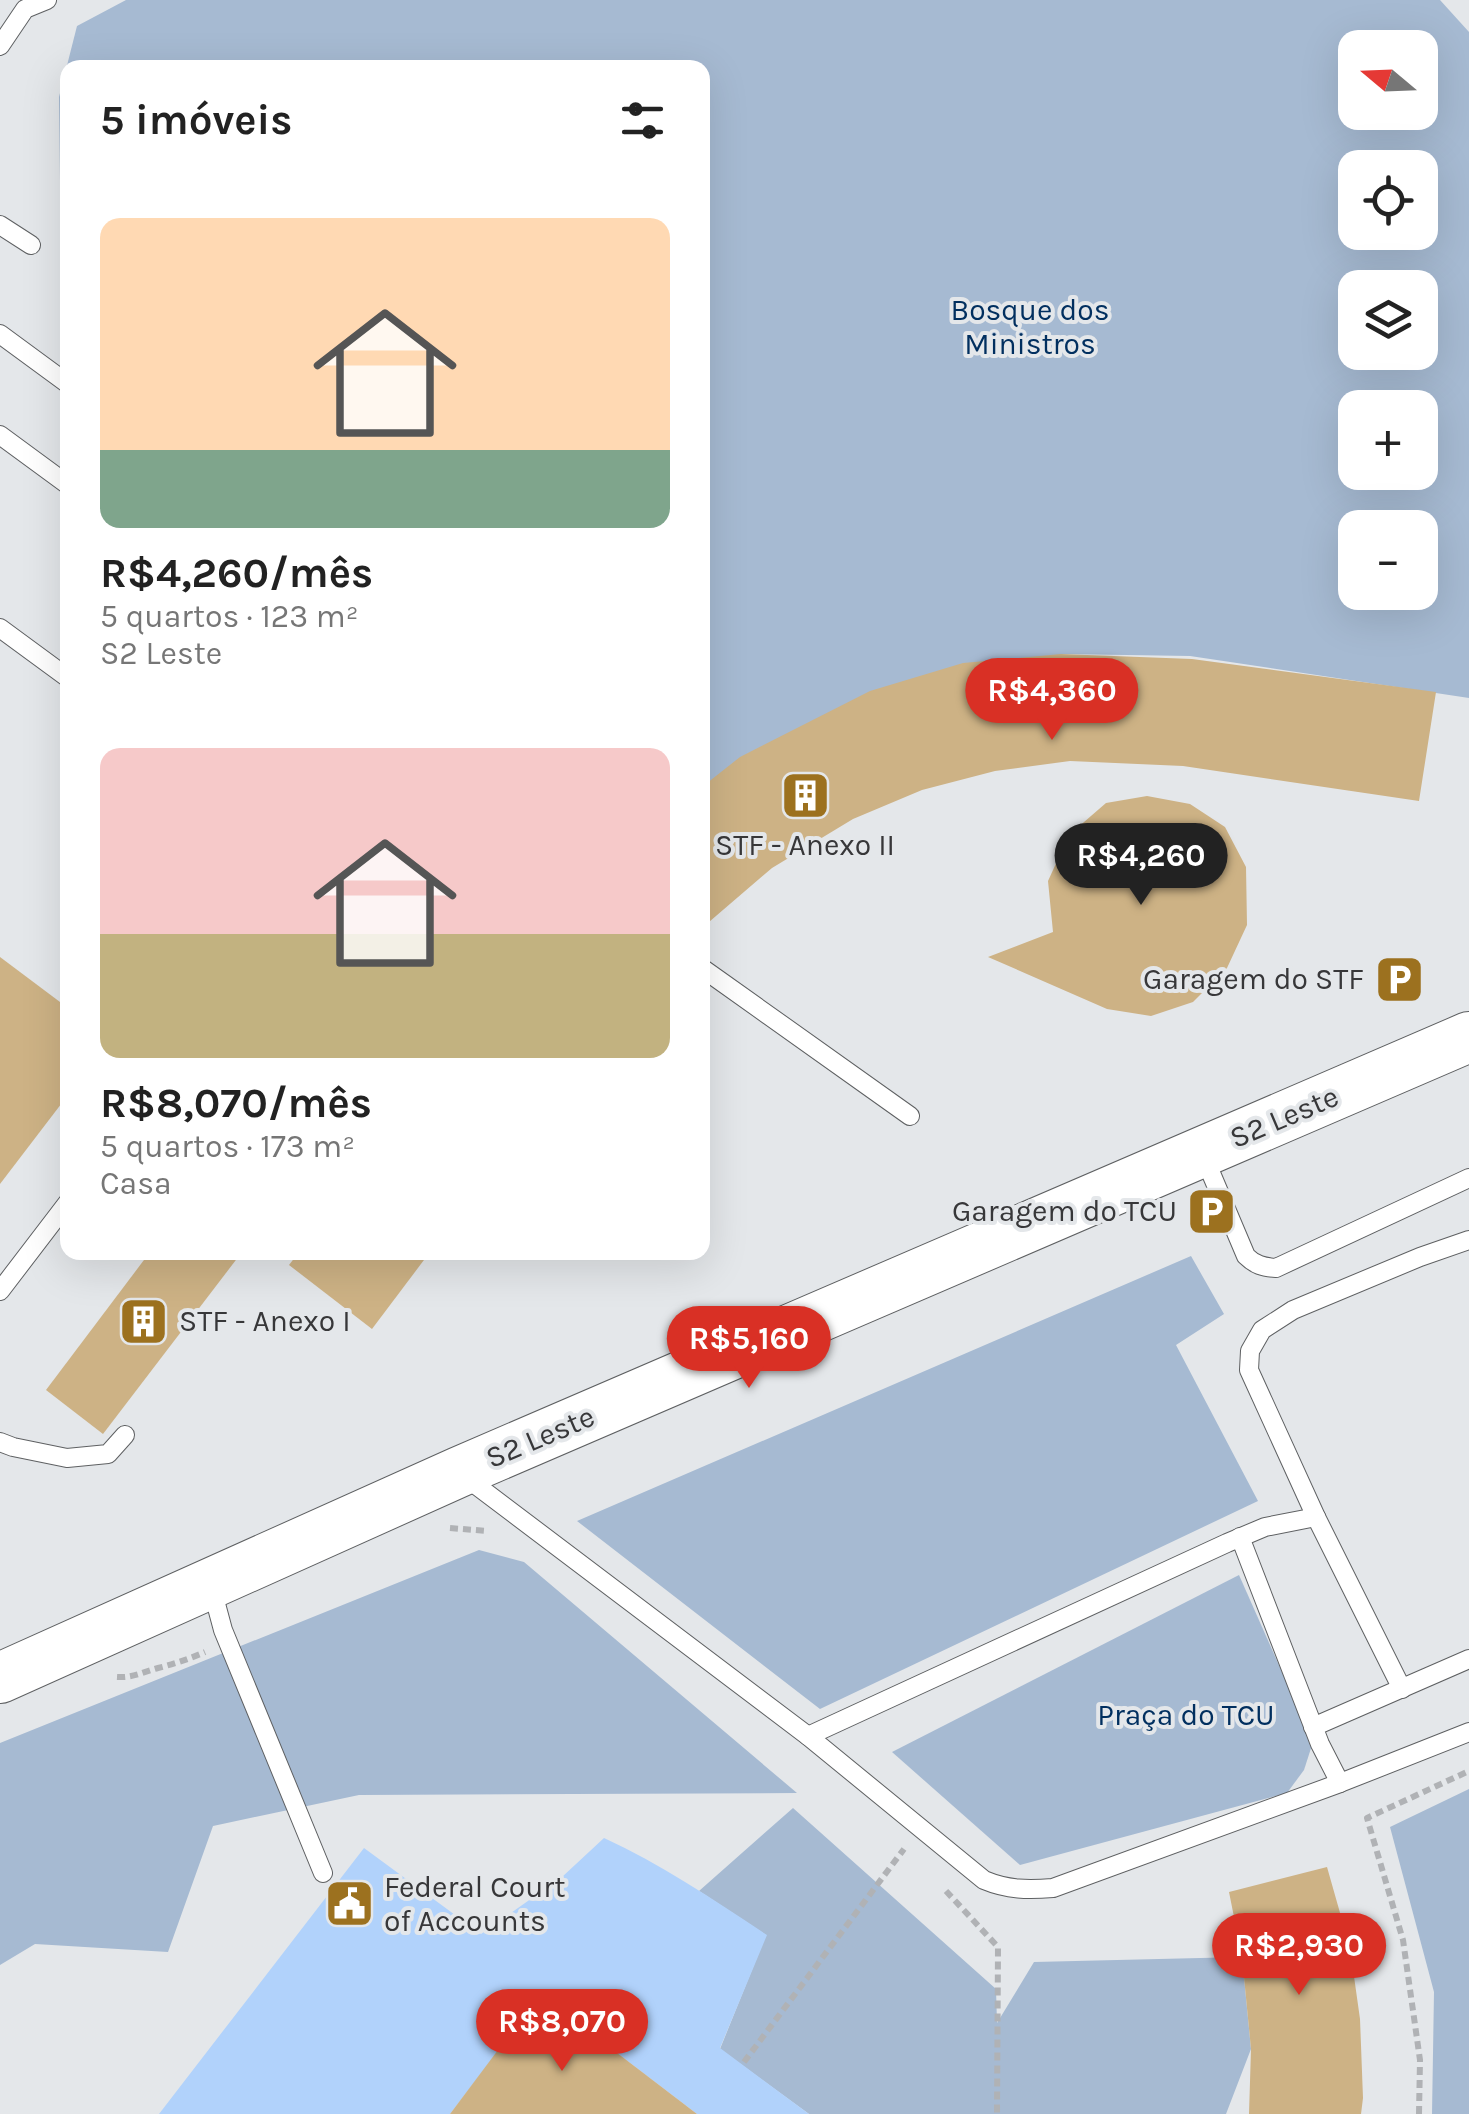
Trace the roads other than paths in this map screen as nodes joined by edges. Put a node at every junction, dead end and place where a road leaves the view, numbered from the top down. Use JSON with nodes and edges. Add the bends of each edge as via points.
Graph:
{"nodes":[{"id":1,"x":48,"y":0,"type":"edge"},
{"id":2,"x":0,"y":46,"type":"edge"},
{"id":3,"x":0,"y":225,"type":"edge"},
{"id":4,"x":31,"y":244,"type":"dead end"},
{"id":5,"x":0,"y":334,"type":"edge"},
{"id":6,"x":60,"y":378,"type":"edge"},
{"id":7,"x":0,"y":435,"type":"edge"},
{"id":8,"x":60,"y":479,"type":"edge"},
{"id":9,"x":0,"y":628,"type":"edge"},
{"id":10,"x":60,"y":672,"type":"edge"},
{"id":11,"x":710,"y":974,"type":"edge"},
{"id":12,"x":1469,"y":1037,"type":"edge"},
{"id":13,"x":910,"y":1116,"type":"dead end"},
{"id":14,"x":1202,"y":1152,"type":"junction"},
{"id":15,"x":1469,"y":1178,"type":"edge"},
{"id":16,"x":60,"y":1212,"type":"edge"},
{"id":17,"x":1469,"y":1240,"type":"edge"},
{"id":18,"x":0,"y":1290,"type":"edge"},
{"id":19,"x":125,"y":1435,"type":"dead end"},
{"id":20,"x":0,"y":1442,"type":"edge"},
{"id":21,"x":459,"y":1472,"type":"junction"},
{"id":22,"x":1316,"y":1516,"type":"junction"},
{"id":23,"x":1240,"y":1537,"type":"junction"},
{"id":24,"x":210,"y":1584,"type":"junction"},
{"id":25,"x":1469,"y":1659,"type":"edge"},
{"id":26,"x":0,"y":1678,"type":"edge"},
{"id":27,"x":1402,"y":1688,"type":"junction"},
{"id":28,"x":1313,"y":1727,"type":"junction"},
{"id":29,"x":1469,"y":1732,"type":"edge"},
{"id":30,"x":808,"y":1736,"type":"junction"},
{"id":31,"x":1340,"y":1783,"type":"junction"},
{"id":32,"x":323,"y":1873,"type":"dead end"}],
"edges":[{"from":1,"to":2,"type":"lane","via":[[25,9]]},
{"from":3,"to":4,"type":"lane"},
{"from":5,"to":6,"type":"lane"},
{"from":7,"to":8,"type":"lane"},
{"from":9,"to":10,"type":"lane"},
{"from":11,"to":13,"type":"lane"},
{"from":12,"to":14,"type":"main road","name":"S2 Leste"},
{"from":14,"to":15,"type":"lane","via":[[1246,1256],[1264,1268]]},
{"from":14,"to":21,"type":"main road","name":"S2 Leste"},
{"from":16,"to":18,"type":"lane"},
{"from":17,"to":22,"type":"lane","via":[[1294,1310],[1262,1330],[1250,1351],[1249,1370]]},
{"from":19,"to":20,"type":"lane","via":[[108,1454],[66,1458]]},
{"from":21,"to":24,"type":"main road","name":"S2 Leste"},
{"from":21,"to":30,"type":"lane"},
{"from":22,"to":23,"type":"lane"},
{"from":22,"to":27,"type":"lane"},
{"from":23,"to":28,"type":"lane"},
{"from":23,"to":30,"type":"lane"},
{"from":24,"to":26,"type":"main road","name":"S2 Leste"},
{"from":24,"to":32,"type":"lane"},
{"from":25,"to":27,"type":"lane"},
{"from":27,"to":28,"type":"lane"},
{"from":28,"to":31,"type":"lane"},
{"from":29,"to":31,"type":"lane"},
{"from":30,"to":31,"type":"lane","via":[[1002,1888],[1053,1888]]}]}
